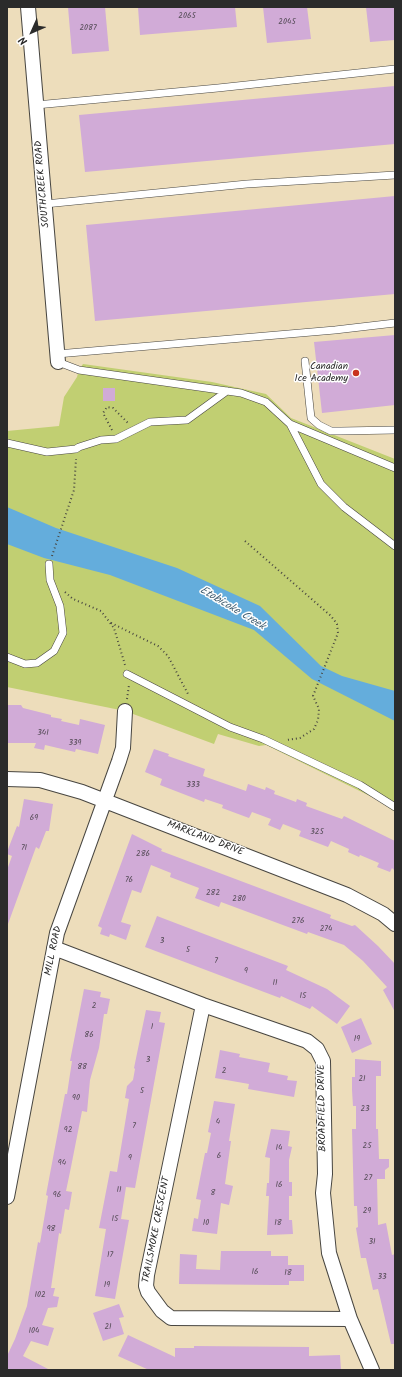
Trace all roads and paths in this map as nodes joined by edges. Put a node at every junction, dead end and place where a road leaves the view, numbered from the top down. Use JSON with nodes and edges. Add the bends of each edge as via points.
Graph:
{"nodes":[{"id":1,"x":28,"y":7,"type":"edge"},
{"id":2,"x":395,"y":69,"type":"edge"},
{"id":3,"x":36,"y":105,"type":"junction"},
{"id":4,"x":395,"y":175,"type":"edge"},
{"id":5,"x":45,"y":204,"type":"junction"},
{"id":6,"x":395,"y":323,"type":"edge"},
{"id":7,"x":57,"y":358,"type":"junction"},
{"id":8,"x":305,"y":361,"type":"dead end"},
{"id":9,"x":227,"y":391,"type":"junction"},
{"id":10,"x":290,"y":424,"type":"junction"},
{"id":11,"x":134,"y":430,"type":"junction"},
{"id":12,"x":395,"y":430,"type":"edge"},
{"id":13,"x":116,"y":439,"type":"junction"},
{"id":14,"x":7,"y":442,"type":"edge"},
{"id":15,"x":76,"y":449,"type":"junction"},
{"id":16,"x":395,"y":468,"type":"edge"},
{"id":17,"x":245,"y":541,"type":"dead end"},
{"id":18,"x":395,"y":546,"type":"edge"},
{"id":19,"x":49,"y":564,"type":"joint"},
{"id":20,"x":50,"y":580,"type":"junction"},
{"id":21,"x":110,"y":622,"type":"junction"},
{"id":22,"x":7,"y":657,"type":"edge"},
{"id":23,"x":127,"y":674,"type":"junction"},
{"id":24,"x":190,"y":696,"type":"dead end"},
{"id":25,"x":125,"y":711,"type":"joint"},
{"id":26,"x":272,"y":743,"type":"junction"},
{"id":27,"x":7,"y":779,"type":"edge"},
{"id":28,"x":106,"y":801,"type":"junction"},
{"id":29,"x":395,"y":807,"type":"edge"},
{"id":30,"x":395,"y":924,"type":"edge"},
{"id":31,"x":54,"y":948,"type":"junction"},
{"id":32,"x":202,"y":1005,"type":"junction"},
{"id":33,"x":7,"y":1197,"type":"edge"},
{"id":34,"x":350,"y":1319,"type":"junction"},
{"id":35,"x":372,"y":1370,"type":"edge"}],
"edges":[{"from":1,"to":3,"type":"street","name":"SOUTHCREEK ROAD"},
{"from":2,"to":3,"type":"lane"},
{"from":3,"to":5,"type":"street","name":"SOUTHCREEK ROAD"},
{"from":4,"to":5,"type":"lane","via":[[247,184]]},
{"from":5,"to":7,"type":"street","name":"SOUTHCREEK ROAD"},
{"from":6,"to":7,"type":"lane"},
{"from":7,"to":9,"type":"lane","via":[[79,370]]},
{"from":8,"to":12,"type":"lane","via":[[311,418],[319,425],[331,431],[341,432]]},
{"from":9,"to":10,"type":"lane","via":[[266,402]]},
{"from":9,"to":11,"type":"lane","via":[[187,420],[150,422]]},
{"from":10,"to":16,"type":"lane"},
{"from":10,"to":18,"type":"lane","via":[[321,484],[344,507]]},
{"from":11,"to":13,"type":"lane"},
{"from":11,"to":13,"type":"path","via":[[114,408],[107,407],[103,413]]},
{"from":13,"to":15,"type":"lane","via":[[101,440]]},
{"from":14,"to":15,"type":"lane","via":[[47,452]]},
{"from":15,"to":19,"type":"path","via":[[74,490]]},
{"from":17,"to":26,"type":"path","via":[[337,624],[338,633],[313,696],[319,709],[314,729],[300,738]]},
{"from":19,"to":20,"type":"lane"},
{"from":20,"to":21,"type":"path","via":[[73,598],[101,611]]},
{"from":20,"to":22,"type":"lane","via":[[60,606],[63,633],[54,651],[37,663],[25,664]]},
{"from":21,"to":23,"type":"path"},
{"from":21,"to":24,"type":"path","via":[[158,646],[168,656]]},
{"from":23,"to":25,"type":"path","via":[[130,682]]},
{"from":23,"to":26,"type":"lane","via":[[230,727]]},
{"from":25,"to":28,"type":"street","name":"MILL ROAD","via":[[123,748]]},
{"from":26,"to":29,"type":"lane","via":[[360,785]]},
{"from":27,"to":28,"type":"street","name":"MARKLAND DRIVE","via":[[40,780]]},
{"from":28,"to":30,"type":"street","name":"MARKLAND DRIVE","via":[[347,895],[383,914]]},
{"from":28,"to":31,"type":"street","name":"MILL ROAD","via":[[62,915]]},
{"from":31,"to":32,"type":"street","name":"BROADFIELD DRIVE"},
{"from":31,"to":33,"type":"street","name":"MILL ROAD"},
{"from":32,"to":34,"type":"street","name":"BROADFIELD DRIVE","via":[[306,1041],[317,1049],[323,1061],[325,1219],[328,1253]]},
{"from":32,"to":34,"type":"street","name":"TRAILSMOKE CRESCENT","via":[[147,1275],[148,1292],[162,1311],[171,1318]]},
{"from":34,"to":35,"type":"street","name":"BROADFIELD DRIVE"}]}
